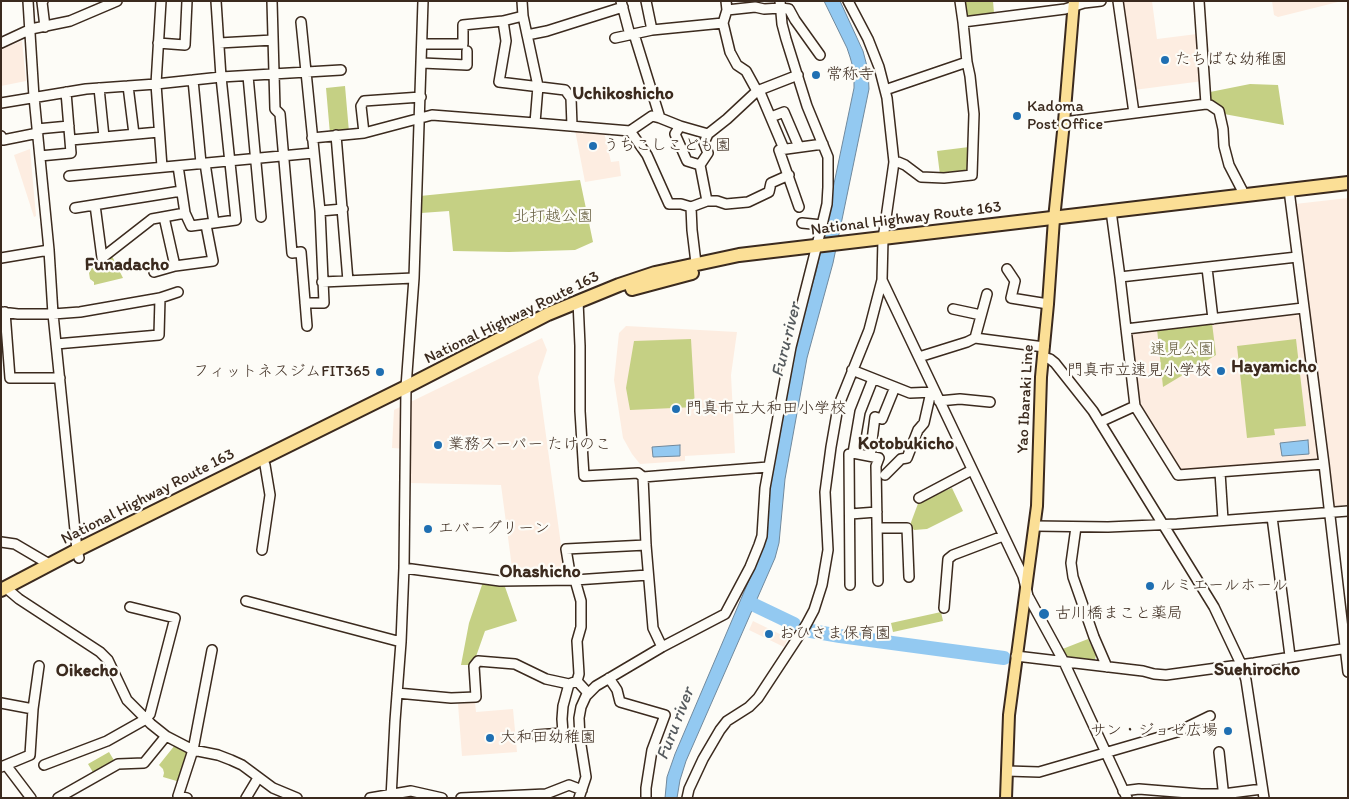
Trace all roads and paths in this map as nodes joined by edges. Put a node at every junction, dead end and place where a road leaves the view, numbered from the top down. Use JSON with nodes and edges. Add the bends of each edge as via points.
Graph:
{"nodes":[{"id":1,"x":28,"y":1,"type":"edge"},
{"id":2,"x":43,"y":1,"type":"edge"},
{"id":3,"x":117,"y":1,"type":"edge"},
{"id":4,"x":161,"y":1,"type":"edge"},
{"id":5,"x":187,"y":1,"type":"edge"},
{"id":6,"x":216,"y":1,"type":"edge"},
{"id":7,"x":272,"y":1,"type":"edge"},
{"id":8,"x":423,"y":1,"type":"edge"},
{"id":9,"x":522,"y":1,"type":"edge"},
{"id":10,"x":646,"y":1,"type":"edge"},
{"id":11,"x":960,"y":1,"type":"edge"},
{"id":12,"x":1101,"y":1,"type":"edge"},
{"id":13,"x":1118,"y":1,"type":"edge"},
{"id":14,"x":1199,"y":1,"type":"edge"},
{"id":15,"x":852,"y":3,"type":"edge"},
{"id":16,"x":622,"y":4,"type":"edge"},
{"id":17,"x":781,"y":4,"type":"edge"},
{"id":18,"x":1074,"y":4,"type":"edge"},
{"id":19,"x":726,"y":6,"type":"edge"},
{"id":20,"x":523,"y":16,"type":"junction"},
{"id":21,"x":503,"y":21,"type":"junction"},
{"id":22,"x":301,"y":22,"type":"dead end"},
{"id":23,"x":963,"y":22,"type":"junction"},
{"id":24,"x":723,"y":24,"type":"junction"},
{"id":25,"x":45,"y":27,"type":"junction"},
{"id":26,"x":31,"y":29,"type":"junction"},
{"id":27,"x":652,"y":30,"type":"junction"},
{"id":28,"x":527,"y":35,"type":"junction"},
{"id":29,"x":632,"y":35,"type":"junction"},
{"id":30,"x":615,"y":38,"type":"dead end"},
{"id":31,"x":273,"y":40,"type":"junction"},
{"id":32,"x":1,"y":43,"type":"edge"},
{"id":33,"x":158,"y":43,"type":"junction"},
{"id":34,"x":219,"y":43,"type":"junction"},
{"id":35,"x":422,"y":44,"type":"junction"},
{"id":36,"x":468,"y":51,"type":"dead end"},
{"id":37,"x":820,"y":55,"type":"dead end"},
{"id":38,"x":968,"y":62,"type":"junction"},
{"id":39,"x":422,"y":63,"type":"junction"},
{"id":40,"x":341,"y":70,"type":"dead end"},
{"id":41,"x":306,"y":72,"type":"junction"},
{"id":42,"x":273,"y":74,"type":"junction"},
{"id":43,"x":798,"y":75,"type":"junction"},
{"id":44,"x":248,"y":76,"type":"junction"},
{"id":45,"x":221,"y":77,"type":"junction"},
{"id":46,"x":192,"y":80,"type":"junction"},
{"id":47,"x":156,"y":84,"type":"junction"},
{"id":48,"x":128,"y":86,"type":"junction"},
{"id":49,"x":538,"y":86,"type":"junction"},
{"id":50,"x":99,"y":88,"type":"junction"},
{"id":51,"x":885,"y":90,"type":"junction"},
{"id":52,"x":758,"y":91,"type":"junction"},
{"id":53,"x":66,"y":92,"type":"junction"},
{"id":54,"x":34,"y":97,"type":"junction"},
{"id":55,"x":420,"y":97,"type":"junction"},
{"id":56,"x":1,"y":103,"type":"edge"},
{"id":57,"x":1206,"y":104,"type":"junction"},
{"id":58,"x":1134,"y":113,"type":"junction"},
{"id":59,"x":771,"y":117,"type":"junction"},
{"id":60,"x":418,"y":118,"type":"junction"},
{"id":61,"x":660,"y":118,"type":"junction"},
{"id":62,"x":1064,"y":122,"type":"junction"},
{"id":63,"x":535,"y":123,"type":"junction"},
{"id":64,"x":69,"y":126,"type":"junction"},
{"id":65,"x":572,"y":126,"type":"junction"},
{"id":66,"x":680,"y":126,"type":"junction"},
{"id":67,"x":38,"y":131,"type":"junction"},
{"id":68,"x":159,"y":132,"type":"junction"},
{"id":69,"x":630,"y":132,"type":"junction"},
{"id":70,"x":364,"y":133,"type":"junction"},
{"id":71,"x":134,"y":134,"type":"junction"},
{"id":72,"x":708,"y":134,"type":"junction"},
{"id":73,"x":336,"y":135,"type":"junction"},
{"id":74,"x":1,"y":136,"type":"edge"},
{"id":75,"x":104,"y":137,"type":"junction"},
{"id":76,"x":312,"y":138,"type":"junction"},
{"id":77,"x":71,"y":140,"type":"junction"},
{"id":78,"x":823,"y":144,"type":"junction"},
{"id":79,"x":798,"y":147,"type":"junction"},
{"id":80,"x":784,"y":149,"type":"junction"},
{"id":81,"x":313,"y":153,"type":"junction"},
{"id":82,"x":40,"y":156,"type":"junction"},
{"id":83,"x":284,"y":156,"type":"junction"},
{"id":84,"x":255,"y":158,"type":"junction"},
{"id":85,"x":230,"y":161,"type":"junction"},
{"id":86,"x":894,"y":162,"type":"junction"},
{"id":87,"x":203,"y":163,"type":"junction"},
{"id":88,"x":700,"y":165,"type":"junction"},
{"id":89,"x":178,"y":166,"type":"junction"},
{"id":90,"x":162,"y":167,"type":"junction"},
{"id":91,"x":789,"y":175,"type":"junction"},
{"id":92,"x":70,"y":176,"type":"dead end"},
{"id":93,"x":1348,"y":183,"type":"edge"},
{"id":94,"x":182,"y":191,"type":"junction"},
{"id":95,"x":1348,"y":191,"type":"edge"},
{"id":96,"x":1289,"y":194,"type":"junction"},
{"id":97,"x":1243,"y":196,"type":"junction"},
{"id":98,"x":707,"y":201,"type":"junction"},
{"id":99,"x":96,"y":205,"type":"junction"},
{"id":100,"x":691,"y":207,"type":"junction"},
{"id":101,"x":799,"y":207,"type":"dead end"},
{"id":102,"x":76,"y":208,"type":"dead end"},
{"id":103,"x":343,"y":209,"type":"junction"},
{"id":104,"x":320,"y":211,"type":"junction"},
{"id":105,"x":185,"y":213,"type":"junction"},
{"id":106,"x":1112,"y":214,"type":"junction"},
{"id":107,"x":164,"y":217,"type":"junction"},
{"id":108,"x":261,"y":217,"type":"dead end"},
{"id":109,"x":1054,"y":222,"type":"junction"},
{"id":110,"x":802,"y":223,"type":"dead end"},
{"id":111,"x":210,"y":224,"type":"junction"},
{"id":112,"x":822,"y":224,"type":"junction"},
{"id":113,"x":878,"y":243,"type":"junction"},
{"id":114,"x":49,"y":250,"type":"junction"},
{"id":115,"x":817,"y":250,"type":"junction"},
{"id":116,"x":1297,"y":257,"type":"junction"},
{"id":117,"x":1,"y":258,"type":"edge"},
{"id":118,"x":696,"y":263,"type":"junction"},
{"id":119,"x":175,"y":266,"type":"junction"},
{"id":120,"x":1207,"y":268,"type":"junction"},
{"id":121,"x":1007,"y":269,"type":"dead end"},
{"id":122,"x":154,"y":272,"type":"dead end"},
{"id":123,"x":1120,"y":277,"type":"junction"},
{"id":124,"x":414,"y":278,"type":"junction"},
{"id":125,"x":882,"y":280,"type":"junction"},
{"id":126,"x":348,"y":281,"type":"junction"},
{"id":127,"x":322,"y":282,"type":"junction"},
{"id":128,"x":178,"y":292,"type":"dead end"},
{"id":129,"x":987,"y":294,"type":"dead end"},
{"id":130,"x":160,"y":298,"type":"junction"},
{"id":131,"x":305,"y":303,"type":"junction"},
{"id":132,"x":1048,"y":304,"type":"junction"},
{"id":133,"x":578,"y":305,"type":"junction"},
{"id":134,"x":1303,"y":308,"type":"junction"},
{"id":135,"x":953,"y":309,"type":"dead end"},
{"id":136,"x":3,"y":312,"type":"edge"},
{"id":137,"x":53,"y":314,"type":"junction"},
{"id":138,"x":981,"y":315,"type":"junction"},
{"id":139,"x":1213,"y":319,"type":"junction"},
{"id":140,"x":307,"y":326,"type":"dead end"},
{"id":141,"x":1126,"y":329,"type":"junction"},
{"id":142,"x":975,"y":338,"type":"junction"},
{"id":143,"x":56,"y":344,"type":"junction"},
{"id":144,"x":1043,"y":352,"type":"junction"},
{"id":145,"x":919,"y":357,"type":"junction"},
{"id":146,"x":852,"y":370,"type":"junction"},
{"id":147,"x":60,"y":378,"type":"junction"},
{"id":148,"x":873,"y":379,"type":"junction"},
{"id":149,"x":895,"y":387,"type":"junction"},
{"id":150,"x":406,"y":392,"type":"junction"},
{"id":151,"x":935,"y":395,"type":"junction"},
{"id":152,"x":990,"y":402,"type":"dead end"},
{"id":153,"x":1135,"y":406,"type":"junction"},
{"id":154,"x":1100,"y":422,"type":"junction"},
{"id":155,"x":853,"y":453,"type":"junction"},
{"id":156,"x":870,"y":456,"type":"junction"},
{"id":157,"x":1324,"y":464,"type":"junction"},
{"id":158,"x":265,"y":465,"type":"junction"},
{"id":159,"x":768,"y":467,"type":"junction"},
{"id":160,"x":972,"y":470,"type":"junction"},
{"id":161,"x":1220,"y":472,"type":"junction"},
{"id":162,"x":885,"y":475,"type":"dead end"},
{"id":163,"x":642,"y":477,"type":"junction"},
{"id":164,"x":919,"y":498,"type":"dead end"},
{"id":165,"x":1348,"y":511,"type":"edge"},
{"id":166,"x":877,"y":512,"type":"junction"},
{"id":167,"x":1329,"y":512,"type":"junction"},
{"id":168,"x":850,"y":514,"type":"junction"},
{"id":169,"x":1272,"y":517,"type":"junction"},
{"id":170,"x":1223,"y":520,"type":"junction"},
{"id":171,"x":1163,"y":524,"type":"junction"},
{"id":172,"x":1035,"y":526,"type":"junction"},
{"id":173,"x":1076,"y":527,"type":"junction"},
{"id":174,"x":878,"y":528,"type":"junction"},
{"id":175,"x":1003,"y":536,"type":"junction"},
{"id":176,"x":1,"y":542,"type":"edge"},
{"id":177,"x":646,"y":545,"type":"junction"},
{"id":178,"x":262,"y":550,"type":"dead end"},
{"id":179,"x":78,"y":554,"type":"junction"},
{"id":180,"x":49,"y":564,"type":"junction"},
{"id":181,"x":404,"y":568,"type":"junction"},
{"id":182,"x":648,"y":575,"type":"junction"},
{"id":183,"x":909,"y":577,"type":"dead end"},
{"id":184,"x":573,"y":579,"type":"junction"},
{"id":185,"x":878,"y":581,"type":"dead end"},
{"id":186,"x":850,"y":585,"type":"dead end"},
{"id":187,"x":1025,"y":586,"type":"junction"},
{"id":188,"x":5,"y":592,"type":"edge"},
{"id":189,"x":246,"y":601,"type":"dead end"},
{"id":190,"x":130,"y":607,"type":"dead end"},
{"id":191,"x":944,"y":608,"type":"dead end"},
{"id":192,"x":401,"y":642,"type":"junction"},
{"id":193,"x":662,"y":647,"type":"junction"},
{"id":194,"x":1346,"y":648,"type":"edge"},
{"id":195,"x":212,"y":650,"type":"dead end"},
{"id":196,"x":1016,"y":656,"type":"junction"},
{"id":197,"x":1290,"y":656,"type":"junction"},
{"id":198,"x":1064,"y":662,"type":"junction"},
{"id":199,"x":1241,"y":664,"type":"junction"},
{"id":200,"x":39,"y":666,"type":"dead end"},
{"id":201,"x":1106,"y":667,"type":"junction"},
{"id":202,"x":1348,"y":672,"type":"edge"},
{"id":203,"x":610,"y":678,"type":"junction"},
{"id":204,"x":573,"y":682,"type":"junction"},
{"id":205,"x":397,"y":693,"type":"junction"},
{"id":206,"x":588,"y":693,"type":"junction"},
{"id":207,"x":1,"y":703,"type":"edge"},
{"id":208,"x":33,"y":709,"type":"junction"},
{"id":209,"x":1210,"y":716,"type":"dead end"},
{"id":210,"x":146,"y":719,"type":"junction"},
{"id":211,"x":536,"y":735,"type":"dead end"},
{"id":212,"x":166,"y":736,"type":"junction"},
{"id":213,"x":193,"y":750,"type":"junction"},
{"id":214,"x":1219,"y":752,"type":"dead end"},
{"id":215,"x":1106,"y":753,"type":"junction"},
{"id":216,"x":44,"y":765,"type":"dead end"},
{"id":217,"x":3,"y":766,"type":"edge"},
{"id":218,"x":1007,"y":771,"type":"junction"},
{"id":219,"x":258,"y":778,"type":"junction"},
{"id":220,"x":1263,"y":793,"type":"edge"},
{"id":221,"x":581,"y":794,"type":"edge"},
{"id":222,"x":1125,"y":794,"type":"edge"},
{"id":223,"x":392,"y":796,"type":"edge"},
{"id":224,"x":1223,"y":796,"type":"edge"},
{"id":225,"x":31,"y":798,"type":"edge"},
{"id":226,"x":58,"y":798,"type":"edge"},
{"id":227,"x":187,"y":798,"type":"edge"},
{"id":228,"x":246,"y":798,"type":"edge"},
{"id":229,"x":297,"y":798,"type":"edge"},
{"id":230,"x":370,"y":798,"type":"edge"},
{"id":231,"x":442,"y":798,"type":"edge"},
{"id":232,"x":461,"y":798,"type":"edge"},
{"id":233,"x":646,"y":798,"type":"edge"},
{"id":234,"x":687,"y":798,"type":"edge"},
{"id":235,"x":1006,"y":798,"type":"edge"}],
"edges":[{"from":1,"to":26,"type":"street"},
{"from":2,"to":25,"type":"street"},
{"from":3,"to":25,"type":"street","via":[[70,21]]},
{"from":4,"to":33,"type":"street"},
{"from":5,"to":33,"type":"street","via":[[185,45]]},
{"from":6,"to":34,"type":"street"},
{"from":7,"to":31,"type":"street"},
{"from":8,"to":35,"type":"street"},
{"from":9,"to":20,"type":"street"},
{"from":10,"to":27,"type":"street"},
{"from":11,"to":23,"type":"street"},
{"from":12,"to":18,"type":"street"},
{"from":13,"to":58,"type":"street"},
{"from":14,"to":57,"type":"street"},
{"from":15,"to":51,"type":"street","via":[[879,67]]},
{"from":16,"to":28,"type":"street"},
{"from":16,"to":29,"type":"street"},
{"from":17,"to":19,"type":"street","via":[[764,9]]},
{"from":17,"to":37,"type":"street","via":[[789,9]]},
{"from":17,"to":43,"type":"street","via":[[782,24]]},
{"from":18,"to":23,"type":"street","via":[[1065,9]]},
{"from":18,"to":62,"type":"main road","name":"Yao Ibaraki Line"},
{"from":19,"to":24,"type":"street"},
{"from":20,"to":21,"type":"street"},
{"from":20,"to":28,"type":"street"},
{"from":21,"to":35,"type":"street","via":[[463,25],[463,44]]},
{"from":21,"to":49,"type":"street","via":[[506,41],[499,82]]},
{"from":22,"to":41,"type":"street"},
{"from":23,"to":38,"type":"street"},
{"from":24,"to":27,"type":"street"},
{"from":24,"to":52,"type":"street","via":[[730,52]]},
{"from":25,"to":26,"type":"street"},
{"from":26,"to":32,"type":"street"},
{"from":26,"to":54,"type":"street"},
{"from":27,"to":29,"type":"street"},
{"from":28,"to":49,"type":"street"},
{"from":29,"to":30,"type":"street"},
{"from":29,"to":61,"type":"street"},
{"from":31,"to":34,"type":"street"},
{"from":31,"to":42,"type":"street"},
{"from":33,"to":47,"type":"street"},
{"from":34,"to":45,"type":"street"},
{"from":35,"to":39,"type":"street"},
{"from":36,"to":39,"type":"street","via":[[467,65]]},
{"from":38,"to":51,"type":"street"},
{"from":38,"to":86,"type":"street","via":[[974,114],[972,175],[921,177],[905,165]]},
{"from":39,"to":55,"type":"street"},
{"from":40,"to":41,"type":"street"},
{"from":41,"to":42,"type":"street"},
{"from":41,"to":76,"type":"street"},
{"from":42,"to":44,"type":"street"},
{"from":42,"to":83,"type":"street","via":[[275,109],[280,114]]},
{"from":43,"to":52,"type":"street"},
{"from":43,"to":78,"type":"street","via":[[806,106]]},
{"from":44,"to":45,"type":"street"},
{"from":44,"to":84,"type":"street"},
{"from":45,"to":46,"type":"street"},
{"from":45,"to":85,"type":"street"},
{"from":46,"to":47,"type":"street"},
{"from":46,"to":87,"type":"street"},
{"from":47,"to":48,"type":"street"},
{"from":47,"to":68,"type":"street"},
{"from":48,"to":50,"type":"street"},
{"from":48,"to":71,"type":"street"},
{"from":49,"to":63,"type":"street"},
{"from":49,"to":65,"type":"street","via":[[565,90],[571,98]]},
{"from":50,"to":53,"type":"street"},
{"from":50,"to":75,"type":"street"},
{"from":51,"to":86,"type":"street"},
{"from":52,"to":59,"type":"street"},
{"from":52,"to":72,"type":"street"},
{"from":53,"to":54,"type":"street"},
{"from":53,"to":64,"type":"street"},
{"from":54,"to":56,"type":"street"},
{"from":54,"to":67,"type":"street"},
{"from":55,"to":60,"type":"street"},
{"from":55,"to":70,"type":"street","via":[[364,100],[361,106]]},
{"from":57,"to":58,"type":"street"},
{"from":57,"to":97,"type":"street","via":[[1219,111],[1229,165]]},
{"from":58,"to":62,"type":"street"},
{"from":59,"to":79,"type":"street","via":[[784,112]]},
{"from":59,"to":80,"type":"street"},
{"from":60,"to":63,"type":"street","via":[[432,115]]},
{"from":60,"to":70,"type":"street"},
{"from":60,"to":124,"type":"street"},
{"from":61,"to":66,"type":"street"},
{"from":61,"to":69,"type":"street","via":[[652,116]]},
{"from":62,"to":109,"type":"main road","name":"Yao Ibaraki Line"},
{"from":63,"to":65,"type":"street"},
{"from":64,"to":67,"type":"street"},
{"from":64,"to":77,"type":"street"},
{"from":65,"to":69,"type":"street"},
{"from":66,"to":72,"type":"street"},
{"from":66,"to":88,"type":"street","via":[[675,134],[687,161]]},
{"from":67,"to":74,"type":"street","via":[[3,140]]},
{"from":67,"to":82,"type":"street"},
{"from":68,"to":71,"type":"street"},
{"from":68,"to":90,"type":"street"},
{"from":69,"to":100,"type":"street","via":[[648,155],[669,204]]},
{"from":70,"to":73,"type":"street"},
{"from":71,"to":75,"type":"street"},
{"from":72,"to":88,"type":"street","via":[[704,143],[708,152]]},
{"from":73,"to":76,"type":"street"},
{"from":73,"to":103,"type":"street"},
{"from":75,"to":77,"type":"street"},
{"from":76,"to":81,"type":"street"},
{"from":77,"to":82,"type":"street","via":[[71,153]]},
{"from":78,"to":79,"type":"street"},
{"from":78,"to":112,"type":"street","via":[[828,156],[827,204]]},
{"from":79,"to":80,"type":"street"},
{"from":80,"to":91,"type":"street","via":[[779,150]]},
{"from":81,"to":83,"type":"street"},
{"from":81,"to":104,"type":"street"},
{"from":82,"to":114,"type":"street"},
{"from":83,"to":84,"type":"street"},
{"from":83,"to":131,"type":"street","via":[[292,253],[301,252]]},
{"from":84,"to":85,"type":"street"},
{"from":84,"to":108,"type":"street"},
{"from":85,"to":87,"type":"street"},
{"from":85,"to":111,"type":"street","via":[[236,220]]},
{"from":86,"to":113,"type":"street"},
{"from":87,"to":89,"type":"street"},
{"from":87,"to":111,"type":"street"},
{"from":88,"to":98,"type":"street"},
{"from":89,"to":90,"type":"street"},
{"from":89,"to":94,"type":"street"},
{"from":90,"to":92,"type":"street"},
{"from":91,"to":98,"type":"street","via":[[771,183],[769,192],[748,202],[726,204]]},
{"from":91,"to":101,"type":"street"},
{"from":93,"to":96,"type":"highway","name":"National Highway Route 163"},
{"from":94,"to":99,"type":"street"},
{"from":94,"to":105,"type":"street"},
{"from":95,"to":96,"type":"highway","name":"National Highway Route 163"},
{"from":96,"to":97,"type":"highway","name":"National Highway Route 163"},
{"from":96,"to":106,"type":"highway","name":"National Highway Route 163"},
{"from":96,"to":116,"type":"street"},
{"from":97,"to":106,"type":"highway","name":"National Highway Route 163"},
{"from":98,"to":100,"type":"street"},
{"from":99,"to":102,"type":"street"},
{"from":99,"to":107,"type":"street","via":[[102,258],[152,219]]},
{"from":100,"to":118,"type":"street"},
{"from":103,"to":104,"type":"street"},
{"from":103,"to":126,"type":"street"},
{"from":104,"to":127,"type":"street"},
{"from":105,"to":107,"type":"street"},
{"from":105,"to":111,"type":"street","via":[[191,226]]},
{"from":106,"to":109,"type":"highway","name":"National Highway Route 163"},
{"from":106,"to":123,"type":"street"},
{"from":107,"to":119,"type":"street"},
{"from":109,"to":113,"type":"highway","name":"National Highway Route 163"},
{"from":109,"to":132,"type":"main road","name":"Yao Ibaraki Line"},
{"from":110,"to":112,"type":"street"},
{"from":111,"to":119,"type":"street","via":[[213,261]]},
{"from":112,"to":115,"type":"street"},
{"from":113,"to":115,"type":"highway","name":"National Highway Route 163"},
{"from":113,"to":125,"type":"street"},
{"from":114,"to":117,"type":"street"},
{"from":114,"to":137,"type":"street"},
{"from":115,"to":118,"type":"highway","name":"National Highway Route 163","via":[[739,255]]},
{"from":115,"to":133,"type":"highway","name":"National Highway Route 163","via":[[704,270]]},
{"from":115,"to":159,"type":"street","via":[[791,347]]},
{"from":116,"to":120,"type":"street"},
{"from":116,"to":134,"type":"street"},
{"from":118,"to":133,"type":"highway","name":"National Highway Route 163","via":[[620,285]]},
{"from":119,"to":122,"type":"street"},
{"from":120,"to":123,"type":"street"},
{"from":120,"to":139,"type":"street"},
{"from":121,"to":132,"type":"street","via":[[1015,281],[1011,298]]},
{"from":123,"to":141,"type":"street"},
{"from":124,"to":126,"type":"street"},
{"from":124,"to":150,"type":"street"},
{"from":125,"to":145,"type":"street"},
{"from":125,"to":146,"type":"street","via":[[869,330]]},
{"from":126,"to":127,"type":"street"},
{"from":127,"to":131,"type":"street","via":[[324,303]]},
{"from":128,"to":130,"type":"street"},
{"from":129,"to":138,"type":"street"},
{"from":130,"to":137,"type":"street"},
{"from":130,"to":143,"type":"street","via":[[159,335]]},
{"from":131,"to":140,"type":"street"},
{"from":132,"to":144,"type":"main road","name":"Yao Ibaraki Line"},
{"from":133,"to":150,"type":"highway","name":"National Highway Route 163","via":[[524,327]]},
{"from":133,"to":163,"type":"street","via":[[584,476],[638,474]]},
{"from":134,"to":139,"type":"street"},
{"from":134,"to":157,"type":"street"},
{"from":135,"to":138,"type":"street"},
{"from":136,"to":137,"type":"street"},
{"from":136,"to":147,"type":"street","via":[[10,378]]},
{"from":137,"to":143,"type":"street"},
{"from":138,"to":142,"type":"street"},
{"from":139,"to":141,"type":"street"},
{"from":141,"to":153,"type":"street"},
{"from":142,"to":144,"type":"street"},
{"from":142,"to":145,"type":"street"},
{"from":143,"to":147,"type":"street"},
{"from":144,"to":154,"type":"street","via":[[1063,371]]},
{"from":144,"to":172,"type":"main road","name":"Yao Ibaraki Line"},
{"from":145,"to":151,"type":"street"},
{"from":146,"to":148,"type":"street"},
{"from":146,"to":234,"type":"street","via":[[838,407],[830,447],[826,492],[828,550],[814,610],[758,698],[720,730],[703,759]]},
{"from":147,"to":179,"type":"street"},
{"from":148,"to":149,"type":"street"},
{"from":148,"to":155,"type":"street","via":[[860,412]]},
{"from":149,"to":151,"type":"street","via":[[910,393]]},
{"from":149,"to":156,"type":"street","via":[[882,419],[875,417]]},
{"from":150,"to":158,"type":"highway","name":"National Highway Route 163"},
{"from":150,"to":179,"type":"highway","name":"National Highway Route 163"},
{"from":150,"to":181,"type":"street"},
{"from":151,"to":152,"type":"street"},
{"from":151,"to":160,"type":"street"},
{"from":151,"to":162,"type":"street","via":[[907,458],[901,459]]},
{"from":153,"to":154,"type":"street"},
{"from":153,"to":161,"type":"street","via":[[1178,475]]},
{"from":154,"to":171,"type":"street"},
{"from":155,"to":156,"type":"street"},
{"from":155,"to":168,"type":"street","via":[[849,454]]},
{"from":156,"to":166,"type":"street","via":[[879,458],[876,466]]},
{"from":157,"to":161,"type":"street"},
{"from":157,"to":167,"type":"street"},
{"from":158,"to":178,"type":"street","via":[[270,496]]},
{"from":158,"to":179,"type":"highway","name":"National Highway Route 163"},
{"from":159,"to":163,"type":"street"},
{"from":159,"to":193,"type":"street","via":[[762,536],[725,614]]},
{"from":160,"to":164,"type":"street"},
{"from":160,"to":175,"type":"street"},
{"from":161,"to":170,"type":"street"},
{"from":163,"to":177,"type":"street"},
{"from":165,"to":167,"type":"street"},
{"from":166,"to":168,"type":"street"},
{"from":166,"to":174,"type":"street"},
{"from":167,"to":169,"type":"street"},
{"from":167,"to":194,"type":"street"},
{"from":168,"to":186,"type":"street"},
{"from":169,"to":170,"type":"street"},
{"from":169,"to":197,"type":"street"},
{"from":170,"to":171,"type":"street"},
{"from":171,"to":173,"type":"street"},
{"from":171,"to":199,"type":"street","via":[[1214,608]]},
{"from":172,"to":173,"type":"street"},
{"from":172,"to":187,"type":"main road","name":"Yao Ibaraki Line"},
{"from":173,"to":201,"type":"street","via":[[1073,577]]},
{"from":174,"to":183,"type":"street","via":[[907,528]]},
{"from":174,"to":185,"type":"street"},
{"from":175,"to":187,"type":"street"},
{"from":175,"to":191,"type":"street","via":[[953,555],[948,560]]},
{"from":176,"to":180,"type":"street","via":[[15,544]]},
{"from":177,"to":182,"type":"street"},
{"from":177,"to":184,"type":"street","via":[[566,549]]},
{"from":179,"to":180,"type":"highway","name":"National Highway Route 163"},
{"from":179,"to":188,"type":"highway","name":"National Highway Route 163"},
{"from":180,"to":188,"type":"highway","name":"National Highway Route 163"},
{"from":181,"to":184,"type":"street","via":[[500,581]]},
{"from":181,"to":192,"type":"street"},
{"from":182,"to":184,"type":"street"},
{"from":182,"to":193,"type":"street","via":[[654,628]]},
{"from":184,"to":204,"type":"street","via":[[581,602],[581,627],[577,640],[579,674]]},
{"from":187,"to":196,"type":"main road","name":"Yao Ibaraki Line"},
{"from":187,"to":198,"type":"street"},
{"from":188,"to":210,"type":"street","via":[[100,652],[108,660],[127,700]]},
{"from":189,"to":192,"type":"street"},
{"from":190,"to":210,"type":"street","via":[[175,618]]},
{"from":192,"to":205,"type":"street"},
{"from":193,"to":203,"type":"street"},
{"from":194,"to":197,"type":"street"},
{"from":194,"to":202,"type":"street"},
{"from":195,"to":213,"type":"street"},
{"from":196,"to":198,"type":"street"},
{"from":196,"to":218,"type":"main road","name":"Yao Ibaraki Line"},
{"from":197,"to":199,"type":"street"},
{"from":198,"to":201,"type":"street"},
{"from":198,"to":215,"type":"street"},
{"from":199,"to":201,"type":"street","via":[[1166,674]]},
{"from":199,"to":220,"type":"street"},
{"from":200,"to":208,"type":"street"},
{"from":203,"to":206,"type":"street"},
{"from":203,"to":233,"type":"street","via":[[620,702],[665,715],[652,750]]},
{"from":204,"to":205,"type":"street","via":[[546,679],[515,664],[478,661],[474,666],[476,697]]},
{"from":204,"to":206,"type":"street"},
{"from":204,"to":211,"type":"street","via":[[563,706],[563,733]]},
{"from":205,"to":223,"type":"street"},
{"from":206,"to":221,"type":"street","via":[[579,718],[586,777]]},
{"from":207,"to":208,"type":"street"},
{"from":208,"to":217,"type":"street","via":[[30,755]]},
{"from":209,"to":215,"type":"street","via":[[1177,732]]},
{"from":210,"to":212,"type":"street"},
{"from":210,"to":216,"type":"street","via":[[107,741]]},
{"from":212,"to":213,"type":"street"},
{"from":212,"to":226,"type":"street","via":[[144,763],[118,764]]},
{"from":213,"to":219,"type":"street","via":[[231,760]]},
{"from":213,"to":227,"type":"street","via":[[178,796]]},
{"from":214,"to":224,"type":"street"},
{"from":215,"to":218,"type":"street","via":[[1039,772]]},
{"from":215,"to":222,"type":"street"},
{"from":217,"to":225,"type":"street"},
{"from":218,"to":235,"type":"main road","name":"Yao Ibaraki Line"},
{"from":219,"to":228,"type":"street"},
{"from":219,"to":229,"type":"street","via":[[272,788]]},
{"from":220,"to":224,"type":"street"},
{"from":221,"to":232,"type":"street","via":[[569,785],[546,794]]},
{"from":222,"to":224,"type":"street","via":[[1139,789]]},
{"from":223,"to":230,"type":"street"},
{"from":223,"to":231,"type":"street","via":[[411,791]]}]}
